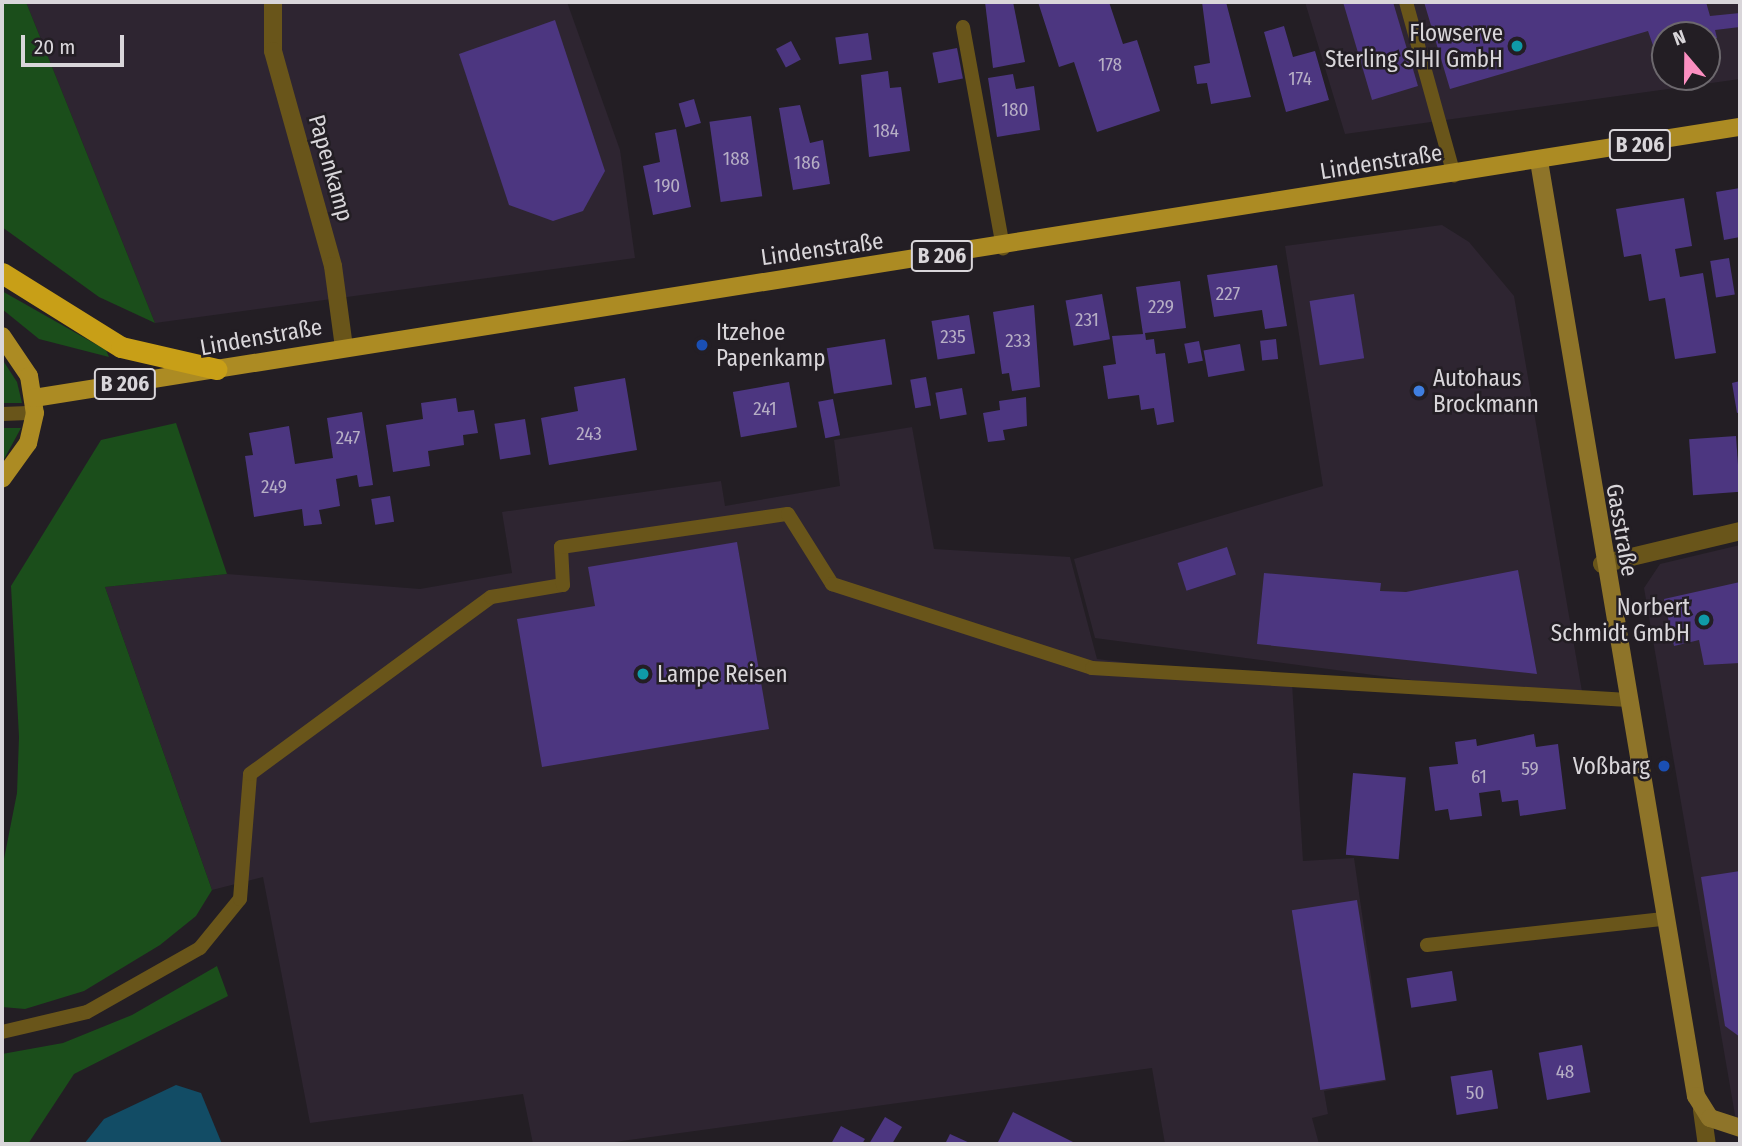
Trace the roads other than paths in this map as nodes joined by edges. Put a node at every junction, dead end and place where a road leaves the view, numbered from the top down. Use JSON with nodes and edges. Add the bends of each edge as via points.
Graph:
{"nodes":[{"id":1,"x":273,"y":2,"type":"edge"},
{"id":2,"x":1406,"y":2,"type":"edge"},
{"id":3,"x":963,"y":27,"type":"dead end"},
{"id":4,"x":1740,"y":127,"type":"edge"},
{"id":5,"x":1539,"y":161,"type":"junction"},
{"id":6,"x":1454,"y":175,"type":"junction"},
{"id":7,"x":1003,"y":248,"type":"junction"},
{"id":8,"x":2,"y":273,"type":"edge"},
{"id":9,"x":2,"y":336,"type":"edge"},
{"id":10,"x":344,"y":348,"type":"junction"},
{"id":11,"x":216,"y":369,"type":"junction"},
{"id":12,"x":34,"y":406,"type":"junction"},
{"id":13,"x":2,"y":414,"type":"edge"},
{"id":14,"x":2,"y":479,"type":"edge"},
{"id":15,"x":1740,"y":531,"type":"edge"},
{"id":16,"x":1602,"y":564,"type":"junction"},
{"id":17,"x":1628,"y":700,"type":"junction"},
{"id":18,"x":1664,"y":919,"type":"junction"},
{"id":19,"x":1427,"y":945,"type":"dead end"},
{"id":20,"x":2,"y":1032,"type":"edge"},
{"id":21,"x":1702,"y":1110,"type":"junction"},
{"id":22,"x":1740,"y":1128,"type":"edge"},
{"id":23,"x":1707,"y":1144,"type":"edge"}],
"edges":[{"from":1,"to":10,"type":"street","name":"Papenkamp","via":[[273,51],[333,266]]},
{"from":2,"to":6,"type":"lane"},
{"from":3,"to":7,"type":"lane"},
{"from":4,"to":5,"type":"main road","name":"Lindenstraße","number":"B 206"},
{"from":5,"to":6,"type":"main road","name":"Lindenstraße","number":"B 206"},
{"from":5,"to":16,"type":"street","name":"Gasstraße"},
{"from":6,"to":7,"type":"main road","name":"Lindenstraße","number":"B 206"},
{"from":7,"to":10,"type":"main road","name":"Lindenstraße","number":"B 206"},
{"from":8,"to":11,"type":"highway","via":[[121,347]]},
{"from":9,"to":12,"type":"main road","via":[[19,355]]},
{"from":10,"to":11,"type":"main road","name":"Lindenstraße","number":"B 206"},
{"from":11,"to":12,"type":"main road","name":"Lindenstraße","number":"B 206"},
{"from":12,"to":13,"type":"lane"},
{"from":12,"to":14,"type":"main road","via":[[29,443]]},
{"from":15,"to":16,"type":"street"},
{"from":16,"to":17,"type":"street","name":"Gasstraße"},
{"from":17,"to":18,"type":"street","name":"Gasstraße"},
{"from":17,"to":20,"type":"lane","via":[[1092,668],[832,584],[788,514],[561,547],[563,585],[491,597],[250,774],[240,899],[200,948],[87,1012]]},
{"from":18,"to":19,"type":"lane"},
{"from":18,"to":21,"type":"street","name":"Gasstraße"},
{"from":21,"to":22,"type":"street"},
{"from":21,"to":23,"type":"street"}]}
